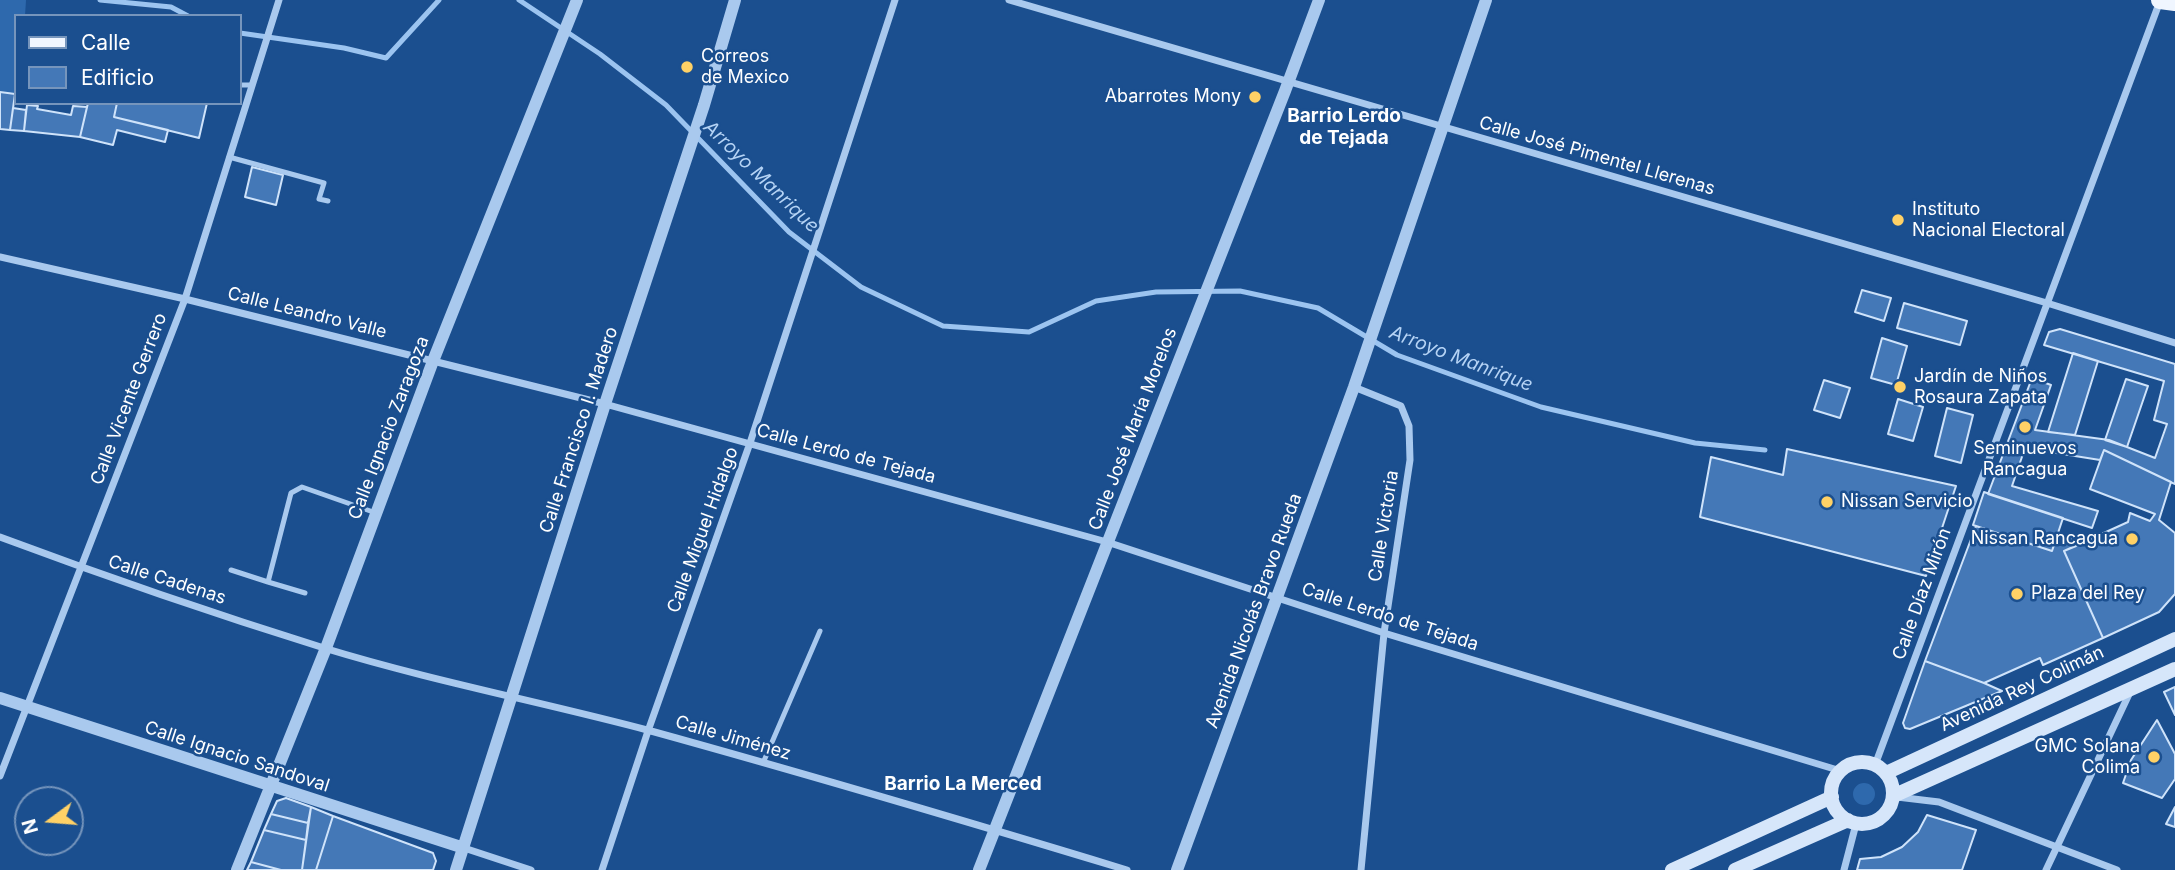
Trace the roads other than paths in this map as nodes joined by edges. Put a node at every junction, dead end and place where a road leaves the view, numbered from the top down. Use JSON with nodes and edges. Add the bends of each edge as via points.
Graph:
{"nodes":[{"id":1,"x":279,"y":0,"type":"edge"},
{"id":2,"x":577,"y":0,"type":"edge"},
{"id":3,"x":736,"y":0,"type":"edge"},
{"id":4,"x":895,"y":0,"type":"edge"},
{"id":5,"x":1009,"y":0,"type":"edge"},
{"id":6,"x":1319,"y":0,"type":"edge"},
{"id":7,"x":1486,"y":0,"type":"edge"},
{"id":8,"x":2160,"y":0,"type":"edge"},
{"id":9,"x":2175,"y":2,"type":"edge"},
{"id":10,"x":1289,"y":81,"type":"junction"},
{"id":11,"x":242,"y":85,"type":"edge"},
{"id":12,"x":252,"y":85,"type":"junction"},
{"id":13,"x":1443,"y":128,"type":"junction"},
{"id":14,"x":229,"y":157,"type":"junction"},
{"id":15,"x":328,"y":201,"type":"dead end"},
{"id":16,"x":0,"y":257,"type":"edge"},
{"id":17,"x":184,"y":299,"type":"junction"},
{"id":18,"x":2047,"y":303,"type":"junction"},
{"id":19,"x":2175,"y":343,"type":"edge"},
{"id":20,"x":433,"y":361,"type":"junction"},
{"id":21,"x":1354,"y":387,"type":"junction"},
{"id":22,"x":605,"y":404,"type":"junction"},
{"id":23,"x":750,"y":443,"type":"junction"},
{"id":24,"x":376,"y":513,"type":"junction"},
{"id":25,"x":0,"y":537,"type":"edge"},
{"id":26,"x":1107,"y":542,"type":"junction"},
{"id":27,"x":82,"y":568,"type":"junction"},
{"id":28,"x":230,"y":570,"type":"dead end"},
{"id":29,"x":268,"y":582,"type":"junction"},
{"id":30,"x":304,"y":593,"type":"dead end"},
{"id":31,"x":1278,"y":597,"type":"junction"},
{"id":32,"x":820,"y":631,"type":"dead end"},
{"id":33,"x":1384,"y":633,"type":"junction"},
{"id":34,"x":2175,"y":639,"type":"edge"},
{"id":35,"x":326,"y":648,"type":"junction"},
{"id":36,"x":2175,"y":669,"type":"edge"},
{"id":37,"x":2132,"y":689,"type":"junction"},
{"id":38,"x":0,"y":698,"type":"edge"},
{"id":39,"x":512,"y":698,"type":"junction"},
{"id":40,"x":26,"y":706,"type":"junction"},
{"id":41,"x":648,"y":731,"type":"junction"},
{"id":42,"x":763,"y":763,"type":"junction"},
{"id":43,"x":1880,"y":769,"type":"junction"},
{"id":44,"x":1841,"y":771,"type":"junction"},
{"id":45,"x":0,"y":776,"type":"edge"},
{"id":46,"x":271,"y":786,"type":"junction"},
{"id":47,"x":1893,"y":796,"type":"junction"},
{"id":48,"x":1832,"y":797,"type":"junction"},
{"id":49,"x":1852,"y":822,"type":"junction"},
{"id":50,"x":995,"y":830,"type":"junction"},
{"id":51,"x":2057,"y":846,"type":"junction"},
{"id":52,"x":464,"y":848,"type":"junction"},
{"id":53,"x":237,"y":870,"type":"edge"},
{"id":54,"x":456,"y":870,"type":"edge"},
{"id":55,"x":531,"y":870,"type":"edge"},
{"id":56,"x":602,"y":870,"type":"edge"},
{"id":57,"x":979,"y":870,"type":"edge"},
{"id":58,"x":1127,"y":870,"type":"edge"},
{"id":59,"x":1177,"y":870,"type":"edge"},
{"id":60,"x":1361,"y":870,"type":"edge"},
{"id":61,"x":1672,"y":870,"type":"edge"},
{"id":62,"x":1735,"y":870,"type":"edge"},
{"id":63,"x":1844,"y":870,"type":"edge"},
{"id":64,"x":2046,"y":870,"type":"edge"},
{"id":65,"x":2117,"y":870,"type":"edge"}],
"edges":[{"from":1,"to":12,"type":"street","name":"Calle Vicente Gerrero"},
{"from":2,"to":20,"type":"street","name":"Calle Ignacio Zaragoza"},
{"from":3,"to":22,"type":"street","name":"Calle Francisco I. Madero"},
{"from":4,"to":23,"type":"street","name":"Calle Miguel Hidalgo"},
{"from":5,"to":10,"type":"street","name":"Calle José Pimentel Llerenas"},
{"from":6,"to":10,"type":"street","name":"Calle José María Morelos"},
{"from":7,"to":13,"type":"street"},
{"from":8,"to":9,"type":"main road"},
{"from":8,"to":18,"type":"street","name":"Calle Díaz Mirón"},
{"from":10,"to":13,"type":"street","name":"Calle José Pimentel Llerenas"},
{"from":10,"to":26,"type":"street","name":"Calle José María Morelos"},
{"from":11,"to":12,"type":"lane"},
{"from":12,"to":14,"type":"street","name":"Calle Vicente Gerrero"},
{"from":13,"to":18,"type":"street","name":"Calle José Pimentel Llerenas"},
{"from":13,"to":21,"type":"street","name":"Avenida Nicolás Bravo Rueda"},
{"from":14,"to":15,"type":"lane","via":[[324,183],[319,199]]},
{"from":14,"to":17,"type":"street","name":"Calle Vicente Gerrero"},
{"from":16,"to":17,"type":"street","name":"Calle Leandro Valle"},
{"from":17,"to":20,"type":"street","name":"Calle Leandro Valle"},
{"from":17,"to":27,"type":"street","name":"Calle Vicente Gerrero"},
{"from":18,"to":19,"type":"street","name":"Calle José Pimentel Llerenas"},
{"from":18,"to":43,"type":"street","name":"Calle Díaz Mirón"},
{"from":20,"to":22,"type":"street","name":"Calle Leandro Valle"},
{"from":20,"to":24,"type":"street","name":"Calle Ignacio Zaragoza"},
{"from":21,"to":31,"type":"street","name":"Avenida Nicolás Bravo Rueda"},
{"from":21,"to":33,"type":"street","name":"Calle Victoria","via":[[1401,406],[1409,426],[1410,460]]},
{"from":22,"to":23,"type":"street","name":"Calle Lerdo de Tejada"},
{"from":22,"to":39,"type":"street","name":"Calle Francisco I. Madero"},
{"from":23,"to":26,"type":"street","name":"Calle Lerdo de Tejada"},
{"from":23,"to":41,"type":"street","name":"Calle Miguel Hidalgo"},
{"from":24,"to":29,"type":"lane","via":[[302,487],[291,493]]},
{"from":24,"to":35,"type":"street","name":"Calle Ignacio Zaragoza"},
{"from":25,"to":27,"type":"street","name":"Calle Cadenas"},
{"from":26,"to":31,"type":"street","name":"Calle Lerdo de Tejada"},
{"from":26,"to":50,"type":"street","name":"Calle José María Morelos"},
{"from":27,"to":35,"type":"street","name":"Calle Cadenas"},
{"from":27,"to":40,"type":"street","name":"Calle Vicente Gerrero"},
{"from":28,"to":29,"type":"lane"},
{"from":29,"to":30,"type":"lane"},
{"from":31,"to":33,"type":"street","name":"Calle Lerdo de Tejada"},
{"from":31,"to":59,"type":"street","name":"Avenida Nicolás Bravo Rueda"},
{"from":32,"to":42,"type":"lane"},
{"from":33,"to":44,"type":"street","name":"Calle Lerdo de Tejada"},
{"from":33,"to":60,"type":"street","name":"Calle Victoria"},
{"from":34,"to":43,"type":"main road","name":"Avenida Rey Colimán"},
{"from":35,"to":39,"type":"street","name":"Calle Jiménez"},
{"from":35,"to":46,"type":"street","name":"Calle Ignacio Zaragoza"},
{"from":36,"to":37,"type":"main road"},
{"from":37,"to":47,"type":"main road"},
{"from":37,"to":51,"type":"street"},
{"from":38,"to":40,"type":"street","name":"Calle Ignacio Sandoval"},
{"from":39,"to":41,"type":"street","name":"Calle Jiménez"},
{"from":39,"to":52,"type":"street","name":"Calle Francisco I. Madero"},
{"from":40,"to":45,"type":"street","name":"Calle Vicente Gerrero"},
{"from":40,"to":46,"type":"street","name":"Calle Ignacio Sandoval"},
{"from":41,"to":42,"type":"street","name":"Calle Jiménez"},
{"from":41,"to":56,"type":"street","name":"Calle Miguel Hidalgo"},
{"from":42,"to":50,"type":"street","name":"Calle Jiménez"},
{"from":43,"to":44,"type":"main road","via":[[1857,762]]},
{"from":43,"to":47,"type":"main road"},
{"from":44,"to":48,"type":"main road"},
{"from":46,"to":52,"type":"street","name":"Calle Ignacio Sandoval"},
{"from":46,"to":53,"type":"street","name":"Calle Ignacio Zaragoza"},
{"from":47,"to":49,"type":"main road","via":[[1878,819]]},
{"from":47,"to":51,"type":"street","via":[[1939,802]]},
{"from":48,"to":49,"type":"main road","via":[[1840,814]]},
{"from":48,"to":61,"type":"main road"},
{"from":49,"to":62,"type":"main road"},
{"from":49,"to":63,"type":"street"},
{"from":50,"to":57,"type":"street","name":"Calle José María Morelos"},
{"from":50,"to":58,"type":"street","name":"Calle Jiménez"},
{"from":51,"to":64,"type":"street"},
{"from":51,"to":65,"type":"street"},
{"from":52,"to":54,"type":"street","name":"Calle Francisco I. Madero"},
{"from":52,"to":55,"type":"street"}]}
